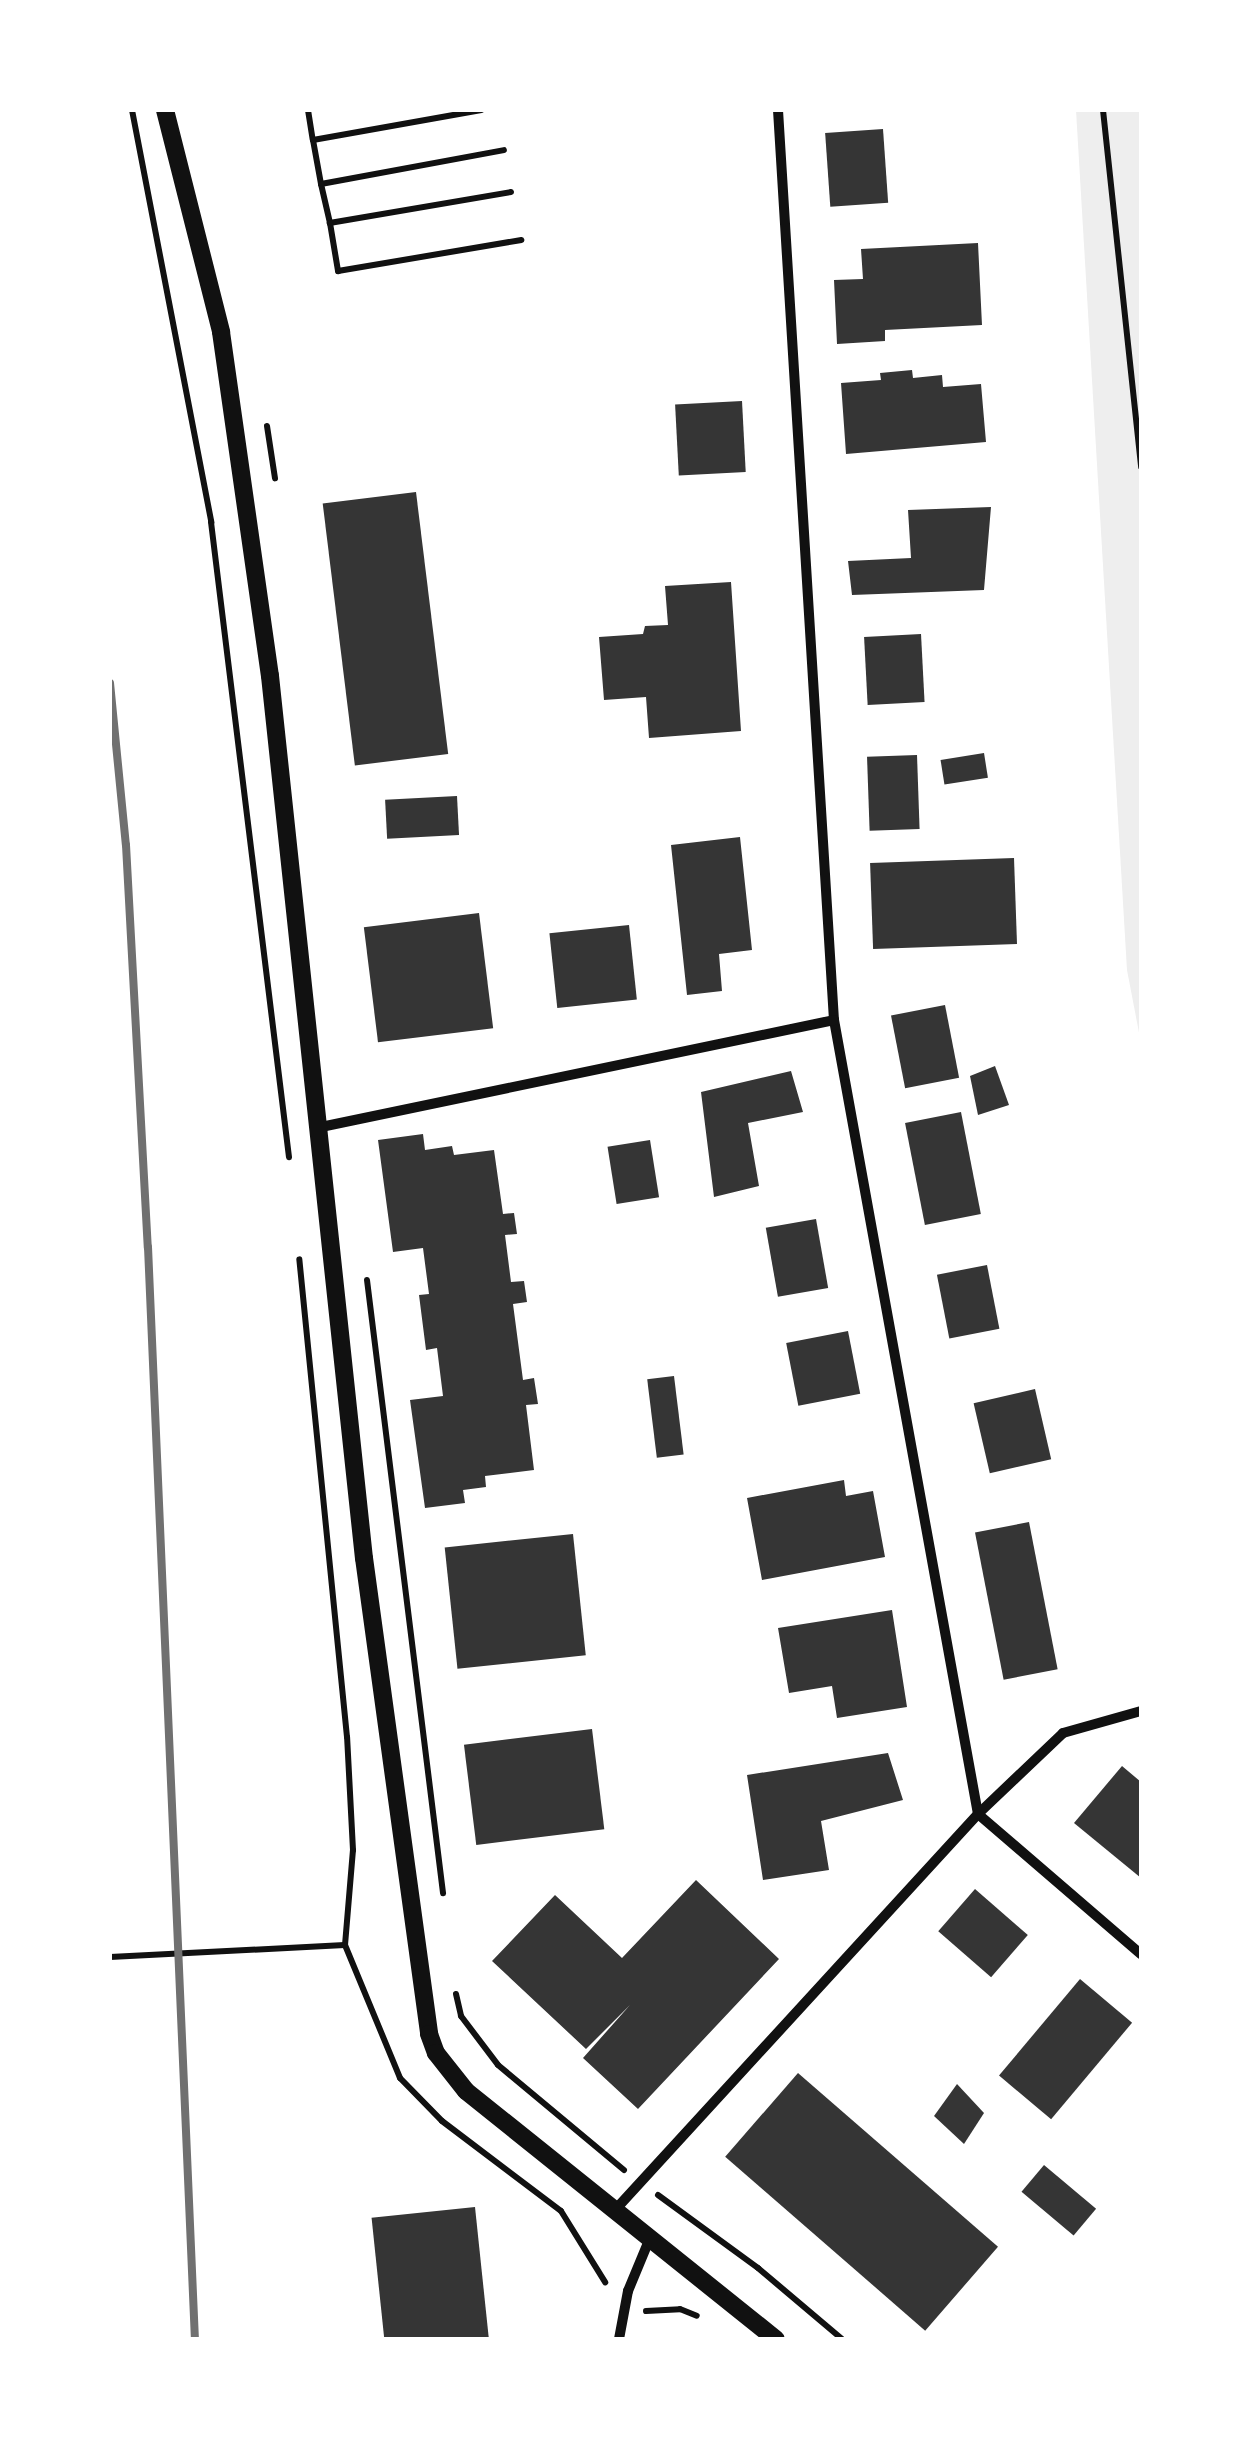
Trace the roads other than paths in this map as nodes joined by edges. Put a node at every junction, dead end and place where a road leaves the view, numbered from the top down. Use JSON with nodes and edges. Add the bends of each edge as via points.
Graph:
{"nodes":[{"id":1,"x":165,"y":110,"type":"edge"},
{"id":2,"x":778,"y":110,"type":"edge"},
{"id":3,"x":834,"y":1020,"type":"junction"},
{"id":4,"x":320,"y":1126,"type":"junction"},
{"id":5,"x":1141,"y":1711,"type":"edge"},
{"id":6,"x":978,"y":1814,"type":"junction"},
{"id":7,"x":1141,"y":1954,"type":"edge"},
{"id":8,"x":615,"y":2210,"type":"junction"},
{"id":9,"x":651,"y":2237,"type":"junction"},
{"id":10,"x":619,"y":2339,"type":"edge"},
{"id":11,"x":776,"y":2339,"type":"edge"}],
"edges":[{"from":1,"to":4,"type":"street","via":[[221,332],[270,676]]},
{"from":2,"to":3,"type":"street"},
{"from":3,"to":4,"type":"street"},
{"from":3,"to":6,"type":"street"},
{"from":4,"to":8,"type":"street","via":[[364,1558],[428,2034],[466,2090]]},
{"from":5,"to":6,"type":"street","via":[[1064,1733]]},
{"from":6,"to":7,"type":"street"},
{"from":6,"to":8,"type":"street"},
{"from":8,"to":9,"type":"street"},
{"from":9,"to":10,"type":"street"},
{"from":9,"to":11,"type":"street"}]}
